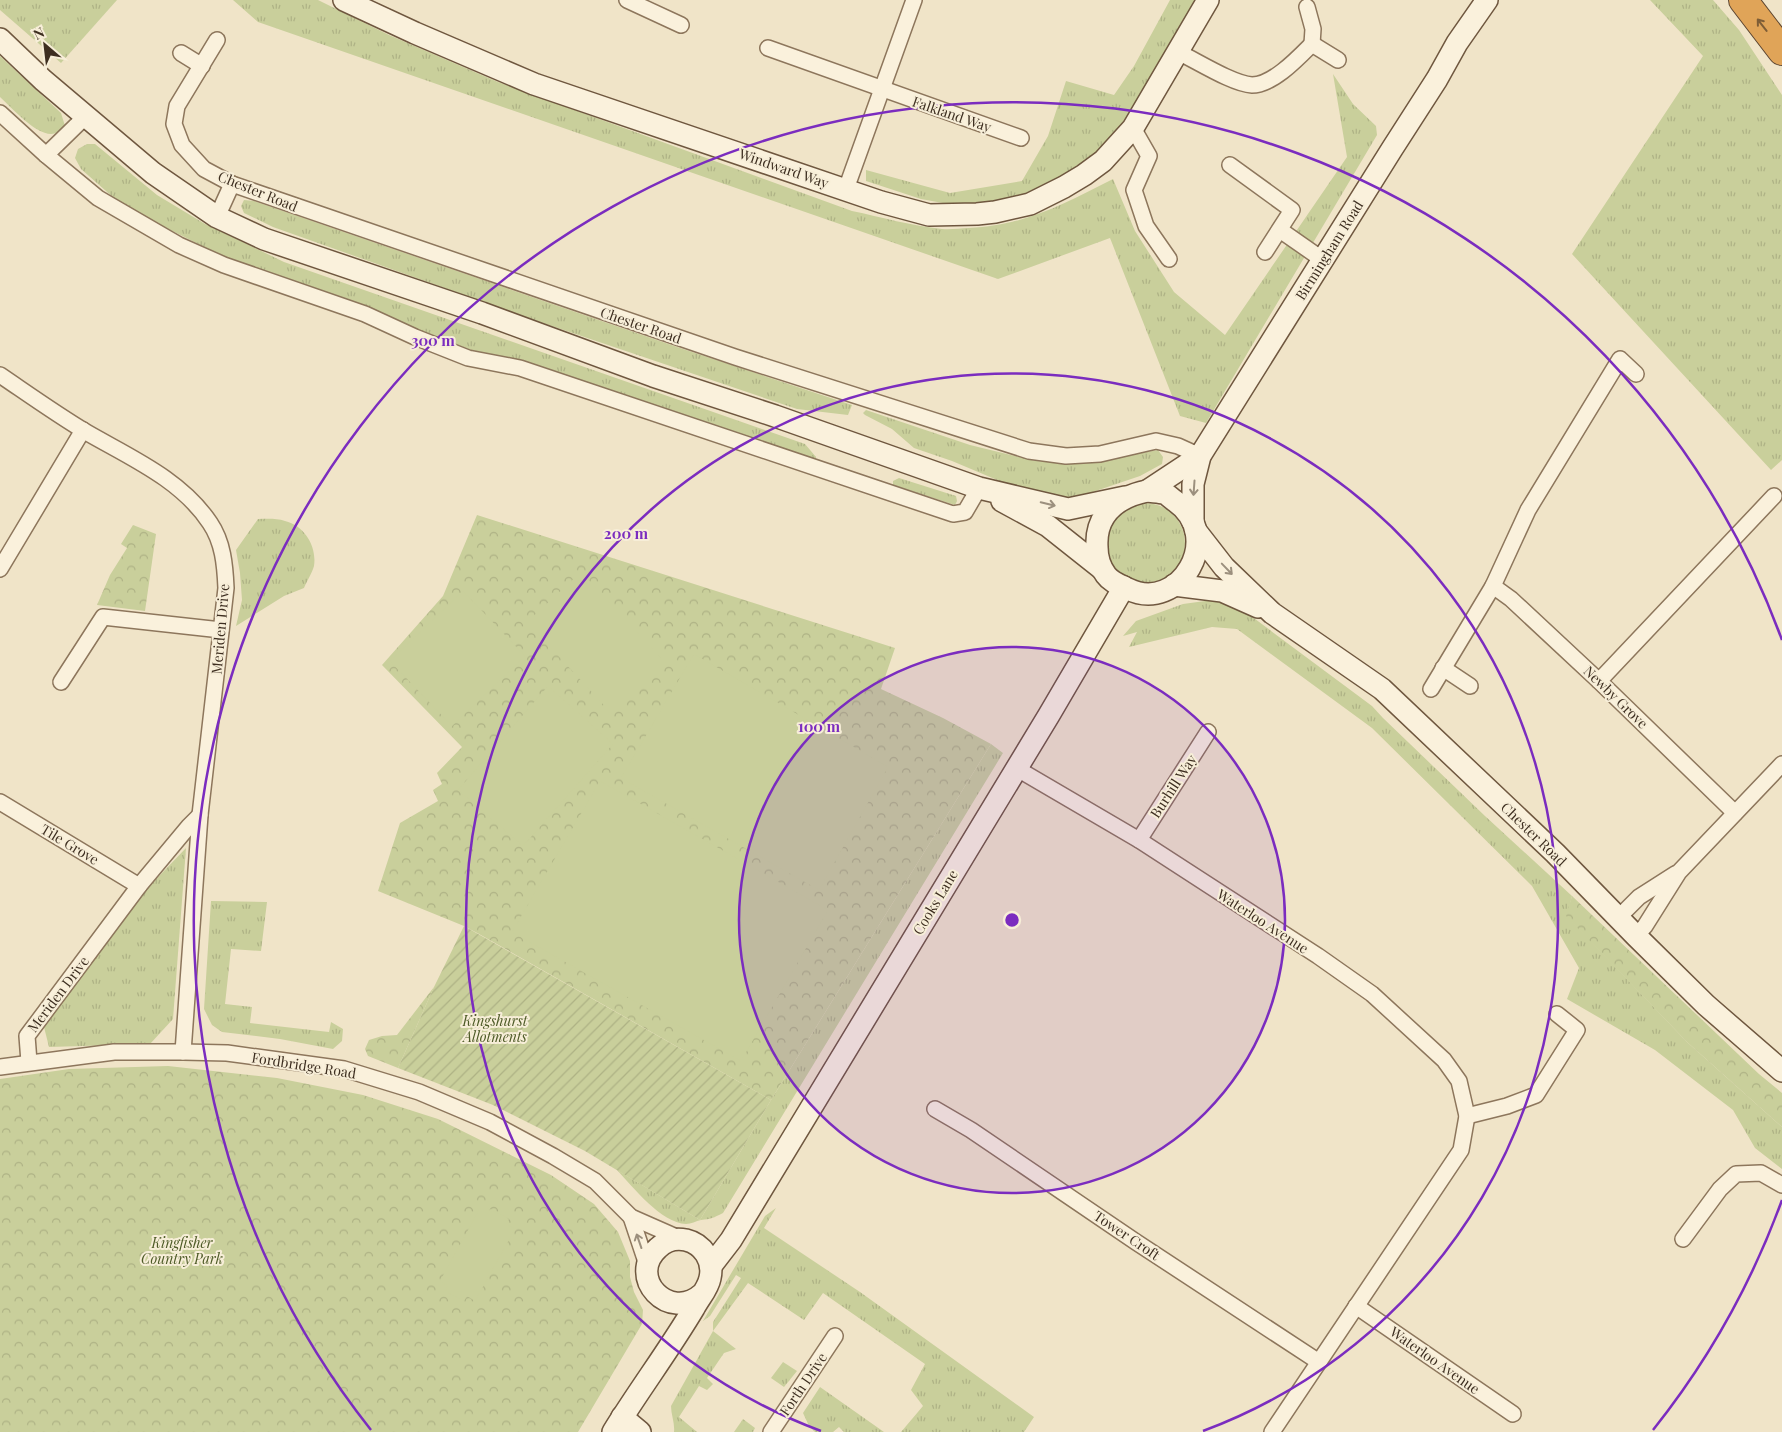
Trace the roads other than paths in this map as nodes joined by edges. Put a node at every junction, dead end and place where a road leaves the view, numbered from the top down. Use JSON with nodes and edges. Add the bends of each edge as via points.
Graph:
{"nodes":[{"id":1,"x":344,"y":0,"type":"edge"},
{"id":2,"x":627,"y":0,"type":"edge"},
{"id":3,"x":914,"y":0,"type":"edge"},
{"id":4,"x":1208,"y":0,"type":"edge"},
{"id":5,"x":1472,"y":0,"type":"edge"},
{"id":6,"x":1487,"y":0,"type":"edge"},
{"id":7,"x":1742,"y":0,"type":"edge"},
{"id":8,"x":1307,"y":7,"type":"dead end"},
{"id":9,"x":681,"y":25,"type":"dead end"},
{"id":10,"x":0,"y":39,"type":"edge"},
{"id":11,"x":217,"y":40,"type":"dead end"},
{"id":12,"x":1457,"y":43,"type":"junction"},
{"id":13,"x":1312,"y":44,"type":"junction"},
{"id":14,"x":768,"y":48,"type":"dead end"},
{"id":15,"x":1782,"y":51,"type":"edge"},
{"id":16,"x":1178,"y":52,"type":"junction"},
{"id":17,"x":181,"y":53,"type":"dead end"},
{"id":18,"x":1338,"y":60,"type":"dead end"},
{"id":19,"x":202,"y":66,"type":"junction"},
{"id":20,"x":882,"y":89,"type":"junction"},
{"id":21,"x":0,"y":113,"type":"edge"},
{"id":22,"x":86,"y":116,"type":"junction"},
{"id":23,"x":1132,"y":128,"type":"junction"},
{"id":24,"x":1021,"y":138,"type":"dead end"},
{"id":25,"x":46,"y":155,"type":"junction"},
{"id":26,"x":1230,"y":165,"type":"dead end"},
{"id":27,"x":232,"y":184,"type":"junction"},
{"id":28,"x":846,"y":190,"type":"junction"},
{"id":29,"x":217,"y":217,"type":"junction"},
{"id":30,"x":1280,"y":230,"type":"junction"},
{"id":31,"x":1265,"y":252,"type":"dead end"},
{"id":32,"x":1169,"y":259,"type":"dead end"},
{"id":33,"x":1323,"y":260,"type":"junction"},
{"id":34,"x":1636,"y":374,"type":"dead end"},
{"id":35,"x":0,"y":375,"type":"edge"},
{"id":36,"x":83,"y":430,"type":"junction"},
{"id":37,"x":1200,"y":456,"type":"junction"},
{"id":38,"x":981,"y":488,"type":"junction"},
{"id":39,"x":1147,"y":491,"type":"junction"},
{"id":40,"x":1774,"y":496,"type":"dead end"},
{"id":41,"x":1125,"y":497,"type":"junction"},
{"id":42,"x":1195,"y":526,"type":"junction"},
{"id":43,"x":1100,"y":568,"type":"junction"},
{"id":44,"x":0,"y":569,"type":"edge"},
{"id":45,"x":1174,"y":586,"type":"junction"},
{"id":46,"x":1493,"y":586,"type":"junction"},
{"id":47,"x":1124,"y":587,"type":"junction"},
{"id":48,"x":1272,"y":613,"type":"junction"},
{"id":49,"x":221,"y":630,"type":"junction"},
{"id":50,"x":1443,"y":668,"type":"junction"},
{"id":51,"x":1599,"y":681,"type":"junction"},
{"id":52,"x":62,"y":682,"type":"dead end"},
{"id":53,"x":1470,"y":686,"type":"dead end"},
{"id":54,"x":1431,"y":689,"type":"dead end"},
{"id":55,"x":1208,"y":732,"type":"dead end"},
{"id":56,"x":1782,"y":764,"type":"edge"},
{"id":57,"x":1016,"y":768,"type":"junction"},
{"id":58,"x":0,"y":802,"type":"edge"},
{"id":59,"x":1735,"y":813,"type":"junction"},
{"id":60,"x":200,"y":815,"type":"junction"},
{"id":61,"x":1139,"y":840,"type":"junction"},
{"id":62,"x":1679,"y":872,"type":"junction"},
{"id":63,"x":139,"y":886,"type":"junction"},
{"id":64,"x":1618,"y":918,"type":"junction"},
{"id":65,"x":1636,"y":936,"type":"junction"},
{"id":66,"x":1557,"y":1014,"type":"dead end"},
{"id":67,"x":183,"y":1052,"type":"junction"},
{"id":68,"x":29,"y":1062,"type":"junction"},
{"id":69,"x":0,"y":1067,"type":"edge"},
{"id":70,"x":1782,"y":1071,"type":"edge"},
{"id":71,"x":935,"y":1109,"type":"dead end"},
{"id":72,"x":1467,"y":1116,"type":"junction"},
{"id":73,"x":1782,"y":1185,"type":"edge"},
{"id":74,"x":631,"y":1216,"type":"junction"},
{"id":75,"x":746,"y":1216,"type":"junction"},
{"id":76,"x":1683,"y":1239,"type":"dead end"},
{"id":77,"x":686,"y":1240,"type":"junction"},
{"id":78,"x":647,"y":1265,"type":"junction"},
{"id":79,"x":710,"y":1266,"type":"junction"},
{"id":80,"x":702,"y":1294,"type":"junction"},
{"id":81,"x":658,"y":1296,"type":"junction"},
{"id":82,"x":1356,"y":1306,"type":"junction"},
{"id":83,"x":835,"y":1336,"type":"dead end"},
{"id":84,"x":667,"y":1350,"type":"junction"},
{"id":85,"x":1319,"y":1362,"type":"junction"},
{"id":86,"x":1513,"y":1414,"type":"dead end"},
{"id":87,"x":617,"y":1425,"type":"edge"},
{"id":88,"x":640,"y":1432,"type":"edge"},
{"id":89,"x":771,"y":1432,"type":"edge"},
{"id":90,"x":1272,"y":1432,"type":"edge"}],
"edges":[{"from":1,"to":28,"type":"main road","name":"Windward Way","via":[[534,84]]},
{"from":2,"to":9,"type":"street"},
{"from":3,"to":20,"type":"street"},
{"from":4,"to":16,"type":"main road","name":"Windward Way"},
{"from":5,"to":12,"type":"main road","name":"Birmingham Road"},
{"from":6,"to":12,"type":"main road","name":"Birmingham Road"},
{"from":15,"to":7,"type":"highway","one_way":true},
{"from":8,"to":13,"type":"street","via":[[1313,29]]},
{"from":10,"to":22,"type":"main road"},
{"from":11,"to":19,"type":"street","name":"Chester Road"},
{"from":12,"to":33,"type":"main road","name":"Birmingham Road"},
{"from":13,"to":16,"type":"street","via":[[1295,62],[1266,82],[1253,85],[1216,72]]},
{"from":13,"to":18,"type":"street"},
{"from":14,"to":20,"type":"street","name":"Falkland Way"},
{"from":16,"to":23,"type":"main road","name":"Windward Way"},
{"from":17,"to":19,"type":"street"},
{"from":19,"to":27,"type":"street","name":"Chester Road","via":[[177,106],[174,124],[182,144],[204,169]]},
{"from":20,"to":24,"type":"street","name":"Falkland Way"},
{"from":20,"to":28,"type":"street"},
{"from":21,"to":25,"type":"street"},
{"from":22,"to":25,"type":"street"},
{"from":22,"to":29,"type":"main road","via":[[153,173]]},
{"from":23,"to":28,"type":"main road","name":"Windward Way","via":[[1103,161],[1084,175],[1030,204],[995,212],[929,215]]},
{"from":23,"to":32,"type":"street","via":[[1149,156],[1134,190],[1146,226]]},
{"from":25,"to":38,"type":"street","via":[[98,198],[179,245],[233,268],[365,314],[468,358],[520,368],[952,514],[965,512]]},
{"from":26,"to":30,"type":"street","via":[[1292,210]]},
{"from":27,"to":29,"type":"street"},
{"from":27,"to":37,"type":"street","name":"Chester Road","via":[[735,357],[1029,451],[1066,456],[1100,454],[1156,440]]},
{"from":29,"to":38,"type":"main road","via":[[264,239]]},
{"from":30,"to":31,"type":"street"},
{"from":30,"to":33,"type":"street"},
{"from":33,"to":37,"type":"main road","name":"Birmingham Road"},
{"from":34,"to":46,"type":"street","via":[[1620,359],[1528,510]]},
{"from":35,"to":36,"type":"street","name":"Meriden Drive"},
{"from":36,"to":44,"type":"street"},
{"from":36,"to":49,"type":"street","name":"Meriden Drive","via":[[166,478],[198,507],[210,523],[219,540],[224,562],[226,588]]},
{"from":37,"to":39,"type":"main road","name":"Birmingham Road"},
{"from":37,"to":42,"type":"main road","name":"Birmingham Road","one_way":true,"via":[[1193,484]]},
{"from":38,"to":41,"type":"main road","one_way":true,"via":[[1068,509]]},
{"from":38,"to":43,"type":"main road","via":[[1048,526]]},
{"from":39,"to":41,"type":"main road"},
{"from":39,"to":42,"type":"main road","via":[[1166,494],[1180,504]]},
{"from":40,"to":51,"type":"street"},
{"from":41,"to":43,"type":"main road","via":[[1107,512],[1099,527],[1096,538]]},
{"from":42,"to":45,"type":"main road","via":[[1198,539],[1195,559],[1187,574]]},
{"from":42,"to":48,"type":"main road","name":"Chester Road","one_way":true,"via":[[1224,567]]},
{"from":43,"to":47,"type":"main road","via":[[1109,579]]},
{"from":45,"to":47,"type":"main road","via":[[1150,593],[1133,592]]},
{"from":45,"to":48,"type":"main road","name":"Chester Road","via":[[1222,592]]},
{"from":46,"to":50,"type":"street"},
{"from":46,"to":51,"type":"street","name":"Newby Grove","via":[[1511,598]]},
{"from":47,"to":57,"type":"main road","name":"Cooks Lane"},
{"from":48,"to":64,"type":"main road","name":"Chester Road","via":[[1382,689],[1555,853]]},
{"from":49,"to":52,"type":"street","via":[[103,617]]},
{"from":49,"to":60,"type":"street","name":"Meriden Drive"},
{"from":50,"to":53,"type":"street"},
{"from":50,"to":54,"type":"street"},
{"from":51,"to":59,"type":"street","name":"Newby Grove"},
{"from":55,"to":61,"type":"street","name":"Burhill Way"},
{"from":56,"to":59,"type":"street"},
{"from":57,"to":61,"type":"street","name":"Waterloo Avenue"},
{"from":57,"to":75,"type":"main road","name":"Cooks Lane"},
{"from":58,"to":63,"type":"street","name":"Tile Grove"},
{"from":59,"to":62,"type":"street"},
{"from":60,"to":63,"type":"street","name":"Meriden Drive"},
{"from":60,"to":67,"type":"street","name":"Meriden Drive"},
{"from":61,"to":72,"type":"street","name":"Waterloo Avenue","via":[[1372,994],[1444,1060],[1459,1081]]},
{"from":62,"to":64,"type":"street","via":[[1639,898]]},
{"from":62,"to":65,"type":"street"},
{"from":63,"to":68,"type":"street","name":"Meriden Drive","via":[[27,1036]]},
{"from":64,"to":65,"type":"main road","name":"Chester Road"},
{"from":65,"to":70,"type":"main road","name":"Chester Road","via":[[1706,1005]]},
{"from":66,"to":72,"type":"street","via":[[1578,1030],[1536,1094],[1507,1106]]},
{"from":67,"to":68,"type":"street","name":"Fordbridge Road","via":[[114,1052]]},
{"from":67,"to":74,"type":"street","name":"Fordbridge Road","via":[[227,1054],[344,1069],[419,1092],[490,1122],[553,1156],[595,1181]]},
{"from":68,"to":69,"type":"street","name":"Fordbridge Road"},
{"from":71,"to":85,"type":"street","name":"Tower Croft"},
{"from":72,"to":82,"type":"street","name":"Waterloo Avenue","via":[[1461,1150]]},
{"from":73,"to":76,"type":"street","via":[[1761,1172],[1736,1174],[1720,1189]]},
{"from":74,"to":77,"type":"street","name":"Fordbridge Road"},
{"from":78,"to":74,"type":"street","name":"Fordbridge Road","one_way":true},
{"from":75,"to":77,"type":"main road","name":"Cooks Lane","via":[[718,1234]]},
{"from":75,"to":79,"type":"main road","name":"Cooks Lane"},
{"from":77,"to":78,"type":"main road","name":"Cooks Lane","via":[[660,1246]]},
{"from":77,"to":79,"type":"main road","via":[[705,1252]]},
{"from":78,"to":81,"type":"main road","via":[[648,1282]]},
{"from":79,"to":80,"type":"main road","name":"Cooks Lane","via":[[710,1278]]},
{"from":80,"to":81,"type":"main road","via":[[691,1301],[679,1303],[668,1302]]},
{"from":80,"to":84,"type":"main road","name":"Cooks Lane"},
{"from":81,"to":84,"type":"main road","via":[[667,1315]]},
{"from":82,"to":85,"type":"street","name":"Waterloo Avenue"},
{"from":82,"to":86,"type":"street","name":"Waterloo Avenue"},
{"from":83,"to":89,"type":"street","name":"Forth Drive"},
{"from":84,"to":87,"type":"main road","name":"Cooks Lane"},
{"from":85,"to":90,"type":"street","name":"Waterloo Avenue"},
{"from":87,"to":88,"type":"main road"}]}
